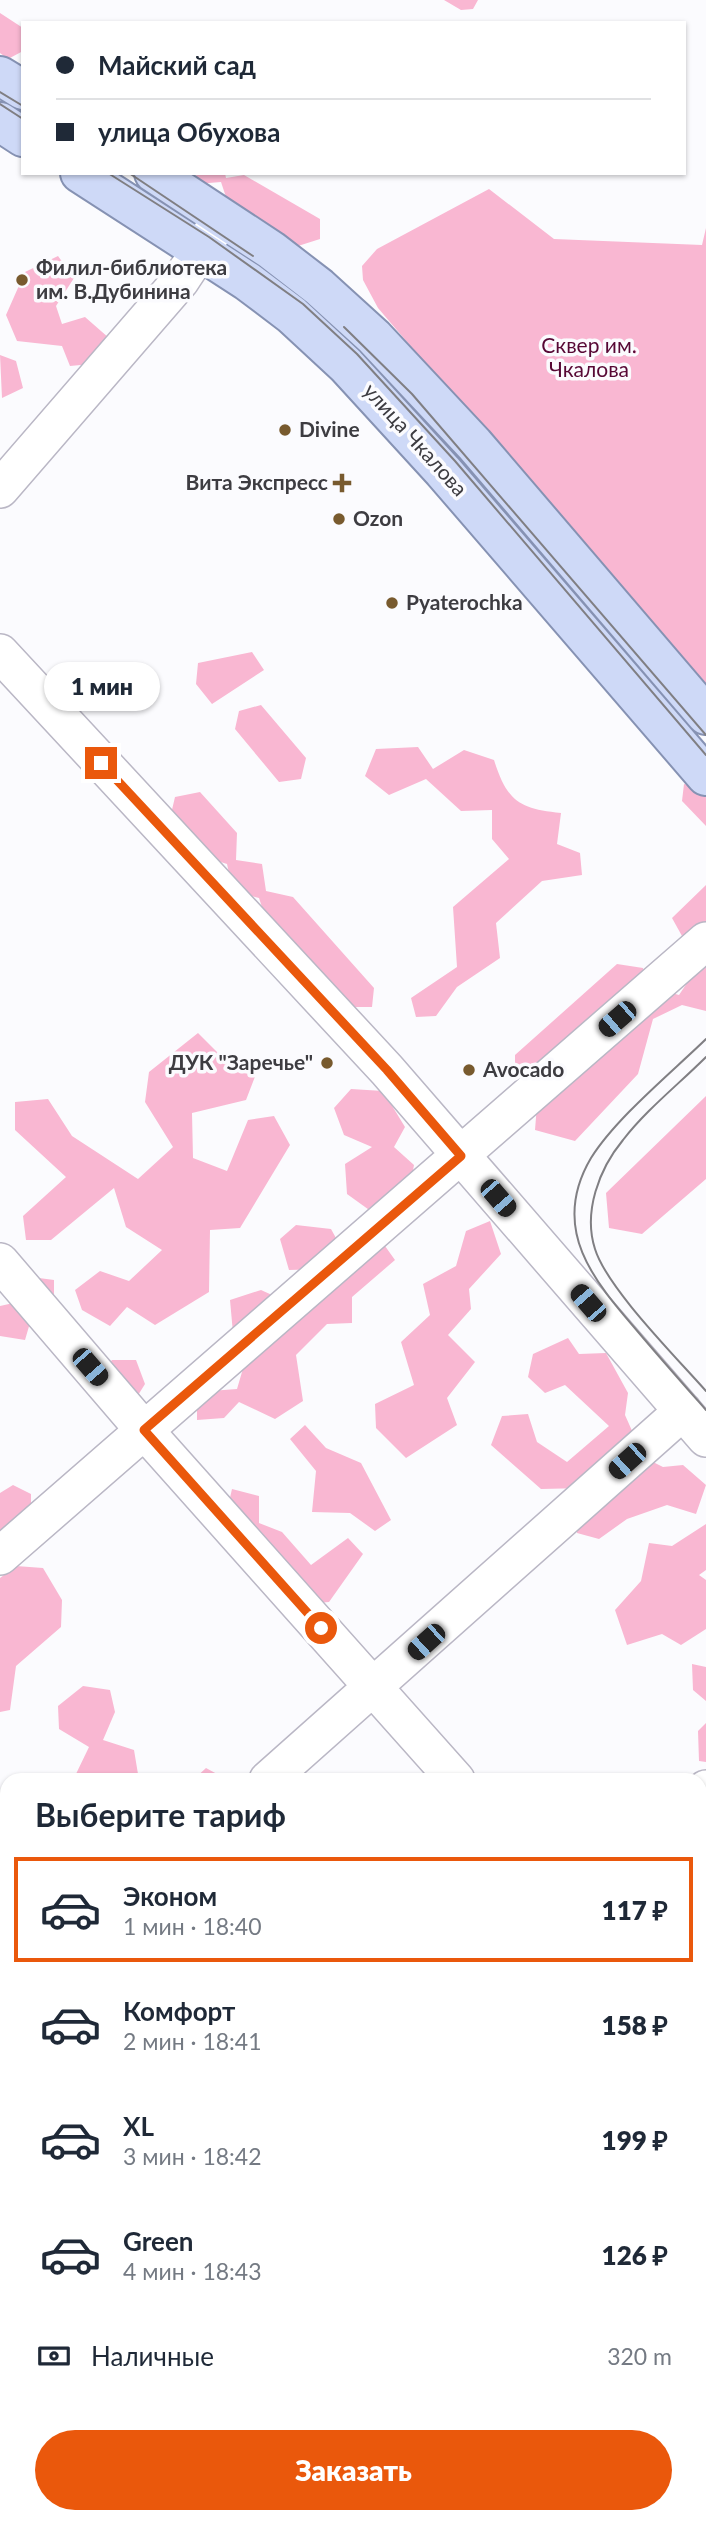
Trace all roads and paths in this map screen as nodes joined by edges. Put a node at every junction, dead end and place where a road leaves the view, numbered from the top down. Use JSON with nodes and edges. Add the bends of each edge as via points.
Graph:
{"nodes":[{"id":1,"x":0,"y":76,"type":"edge"},
{"id":2,"x":21,"y":89,"type":"edge"},
{"id":3,"x":0,"y":122,"type":"edge"},
{"id":4,"x":21,"y":136,"type":"edge"},
{"id":5,"x":83,"y":175,"type":"edge"},
{"id":6,"x":156,"y":175,"type":"edge"},
{"id":7,"x":222,"y":217,"type":"junction"},
{"id":8,"x":200,"y":250,"type":"junction"},
{"id":9,"x":0,"y":489,"type":"edge"},
{"id":10,"x":0,"y":653,"type":"edge"},
{"id":11,"x":706,"y":715,"type":"edge"},
{"id":12,"x":701,"y":771,"type":"edge"},
{"id":13,"x":706,"y":941,"type":"edge"},
{"id":14,"x":461,"y":1156,"type":"junction"},
{"id":15,"x":0,"y":1262,"type":"edge"},
{"id":16,"x":694,"y":1425,"type":"edge"},
{"id":17,"x":144,"y":1430,"type":"junction"},
{"id":18,"x":0,"y":1556,"type":"edge"},
{"id":19,"x":374,"y":1688,"type":"junction"},
{"id":20,"x":276,"y":1773,"type":"edge"},
{"id":21,"x":450,"y":1773,"type":"edge"}],
"edges":[{"from":1,"to":2,"type":"main road"},
{"from":3,"to":4,"type":"main road"},
{"from":5,"to":8,"type":"main road","name":"улица Чкалова"},
{"from":6,"to":7,"type":"main road","name":"улица Чкалова"},
{"from":7,"to":8,"type":"street"},
{"from":7,"to":11,"type":"main road","name":"улица Чкалова","via":[[337,303],[422,385]]},
{"from":8,"to":9,"type":"street","via":[[180,281]]},
{"from":8,"to":12,"type":"main road","name":"улица Чкалова","via":[[292,315],[393,413]]},
{"from":10,"to":14,"type":"street","via":[[387,1070]]},
{"from":13,"to":14,"type":"street"},
{"from":14,"to":16,"type":"street"},
{"from":14,"to":17,"type":"street"},
{"from":15,"to":17,"type":"street"},
{"from":16,"to":19,"type":"street"},
{"from":17,"to":18,"type":"street"},
{"from":17,"to":19,"type":"street"},
{"from":19,"to":20,"type":"street"},
{"from":19,"to":21,"type":"street"}]}
